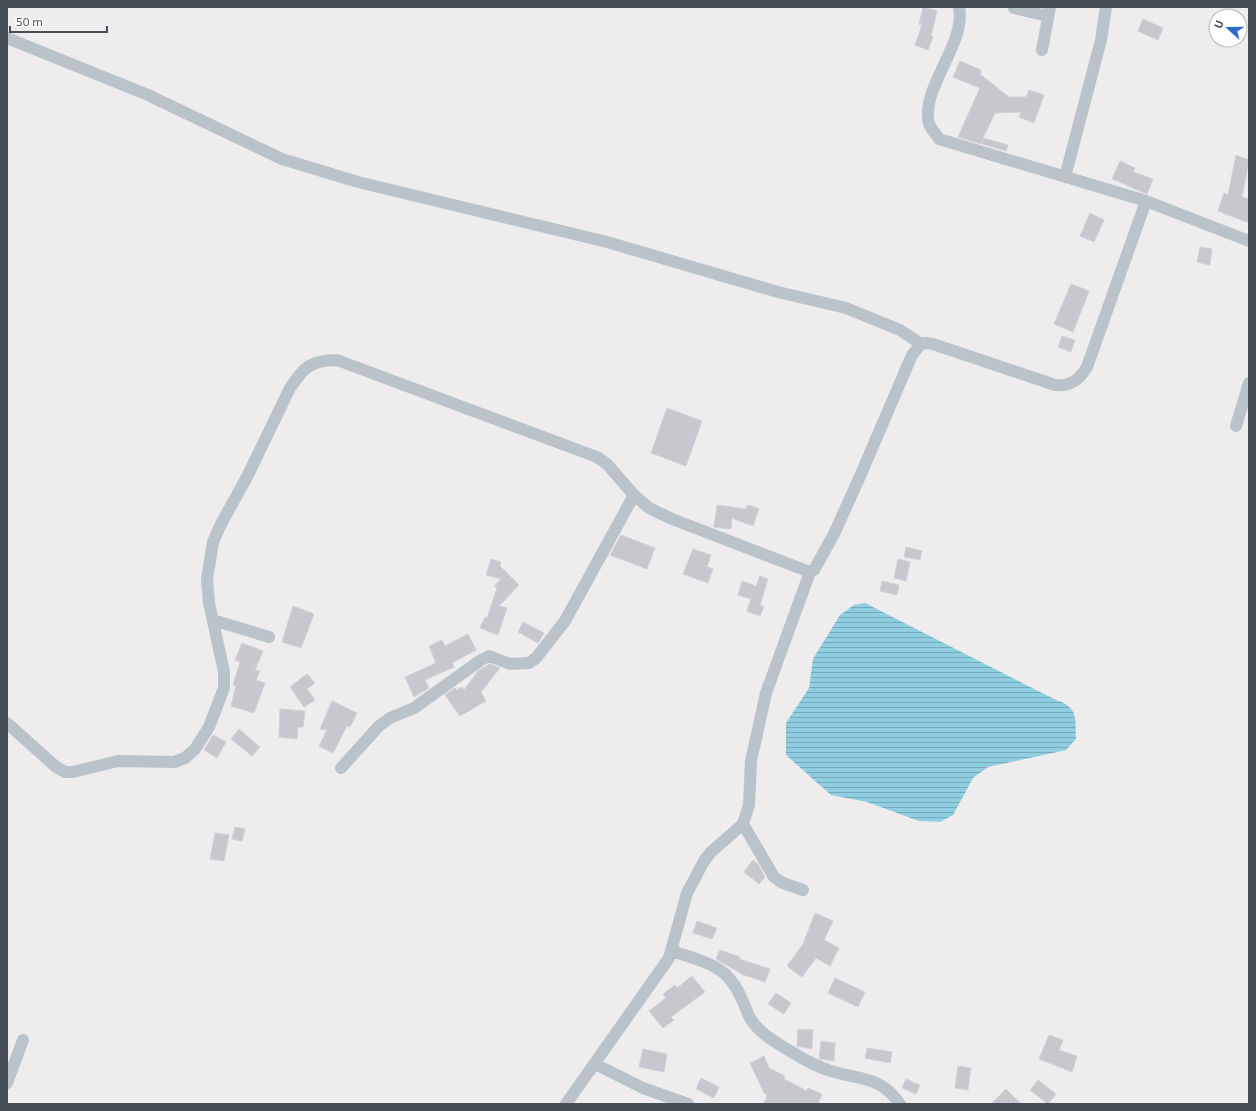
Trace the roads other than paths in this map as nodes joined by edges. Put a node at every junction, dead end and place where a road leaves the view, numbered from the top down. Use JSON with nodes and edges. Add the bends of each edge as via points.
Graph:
{"nodes":[{"id":1,"x":959,"y":7,"type":"edge"},
{"id":2,"x":1106,"y":7,"type":"edge"},
{"id":3,"x":1014,"y":8,"type":"dead end"},
{"id":4,"x":1049,"y":11,"type":"edge"},
{"id":5,"x":7,"y":38,"type":"edge"},
{"id":6,"x":1042,"y":50,"type":"dead end"},
{"id":7,"x":1065,"y":177,"type":"junction"},
{"id":8,"x":1146,"y":201,"type":"junction"},
{"id":9,"x":1249,"y":241,"type":"edge"},
{"id":10,"x":920,"y":344,"type":"junction"},
{"id":11,"x":1249,"y":382,"type":"edge"},
{"id":12,"x":1236,"y":426,"type":"dead end"},
{"id":13,"x":634,"y":495,"type":"junction"},
{"id":14,"x":810,"y":572,"type":"junction"},
{"id":15,"x":212,"y":620,"type":"junction"},
{"id":16,"x":269,"y":637,"type":"dead end"},
{"id":17,"x":7,"y":722,"type":"edge"},
{"id":18,"x":342,"y":768,"type":"dead end"},
{"id":19,"x":743,"y":824,"type":"junction"},
{"id":20,"x":803,"y":890,"type":"dead end"},
{"id":21,"x":672,"y":951,"type":"junction"},
{"id":22,"x":22,"y":1040,"type":"dead end"},
{"id":23,"x":595,"y":1064,"type":"junction"},
{"id":24,"x":7,"y":1083,"type":"edge"},
{"id":25,"x":566,"y":1104,"type":"edge"},
{"id":26,"x":688,"y":1104,"type":"edge"},
{"id":27,"x":900,"y":1104,"type":"edge"}],
"edges":[{"from":1,"to":7,"type":"street","via":[[961,15],[957,31],[928,105],[929,126],[939,139]]},
{"from":2,"to":7,"type":"street","via":[[1101,40]]},
{"from":3,"to":4,"type":"street"},
{"from":4,"to":6,"type":"street"},
{"from":5,"to":10,"type":"street","via":[[148,96],[282,159],[358,182],[607,242],[771,290],[846,308],[900,330]]},
{"from":7,"to":8,"type":"street"},
{"from":8,"to":9,"type":"street"},
{"from":8,"to":10,"type":"street","via":[[1088,367],[1074,382],[1056,385],[933,344]]},
{"from":10,"to":14,"type":"street","via":[[897,386],[834,534],[814,570]]},
{"from":11,"to":12,"type":"street"},
{"from":13,"to":14,"type":"street","via":[[649,508],[672,519]]},
{"from":13,"to":15,"type":"street","via":[[607,464],[597,457],[337,360],[323,360],[308,365],[290,388],[218,530],[209,559],[207,579]]},
{"from":13,"to":18,"type":"street","via":[[565,621],[536,658],[529,664],[510,664],[489,656],[481,660],[414,708],[390,718],[379,726]]},
{"from":14,"to":19,"type":"street","via":[[766,692],[751,761],[749,805]]},
{"from":15,"to":16,"type":"street"},
{"from":15,"to":17,"type":"street","via":[[224,672],[224,688],[209,727],[195,749],[185,758],[162,763],[118,761],[65,772]]},
{"from":19,"to":20,"type":"street","via":[[774,877]]},
{"from":19,"to":21,"type":"street","via":[[711,852],[696,873],[687,892]]},
{"from":21,"to":23,"type":"street"},
{"from":21,"to":27,"type":"street","via":[[714,966],[724,973],[734,983],[744,1000],[749,1016],[767,1036],[809,1062],[831,1071],[880,1084],[891,1092]]},
{"from":22,"to":24,"type":"street"},
{"from":23,"to":25,"type":"street"},
{"from":23,"to":26,"type":"street","via":[[643,1088]]}]}
